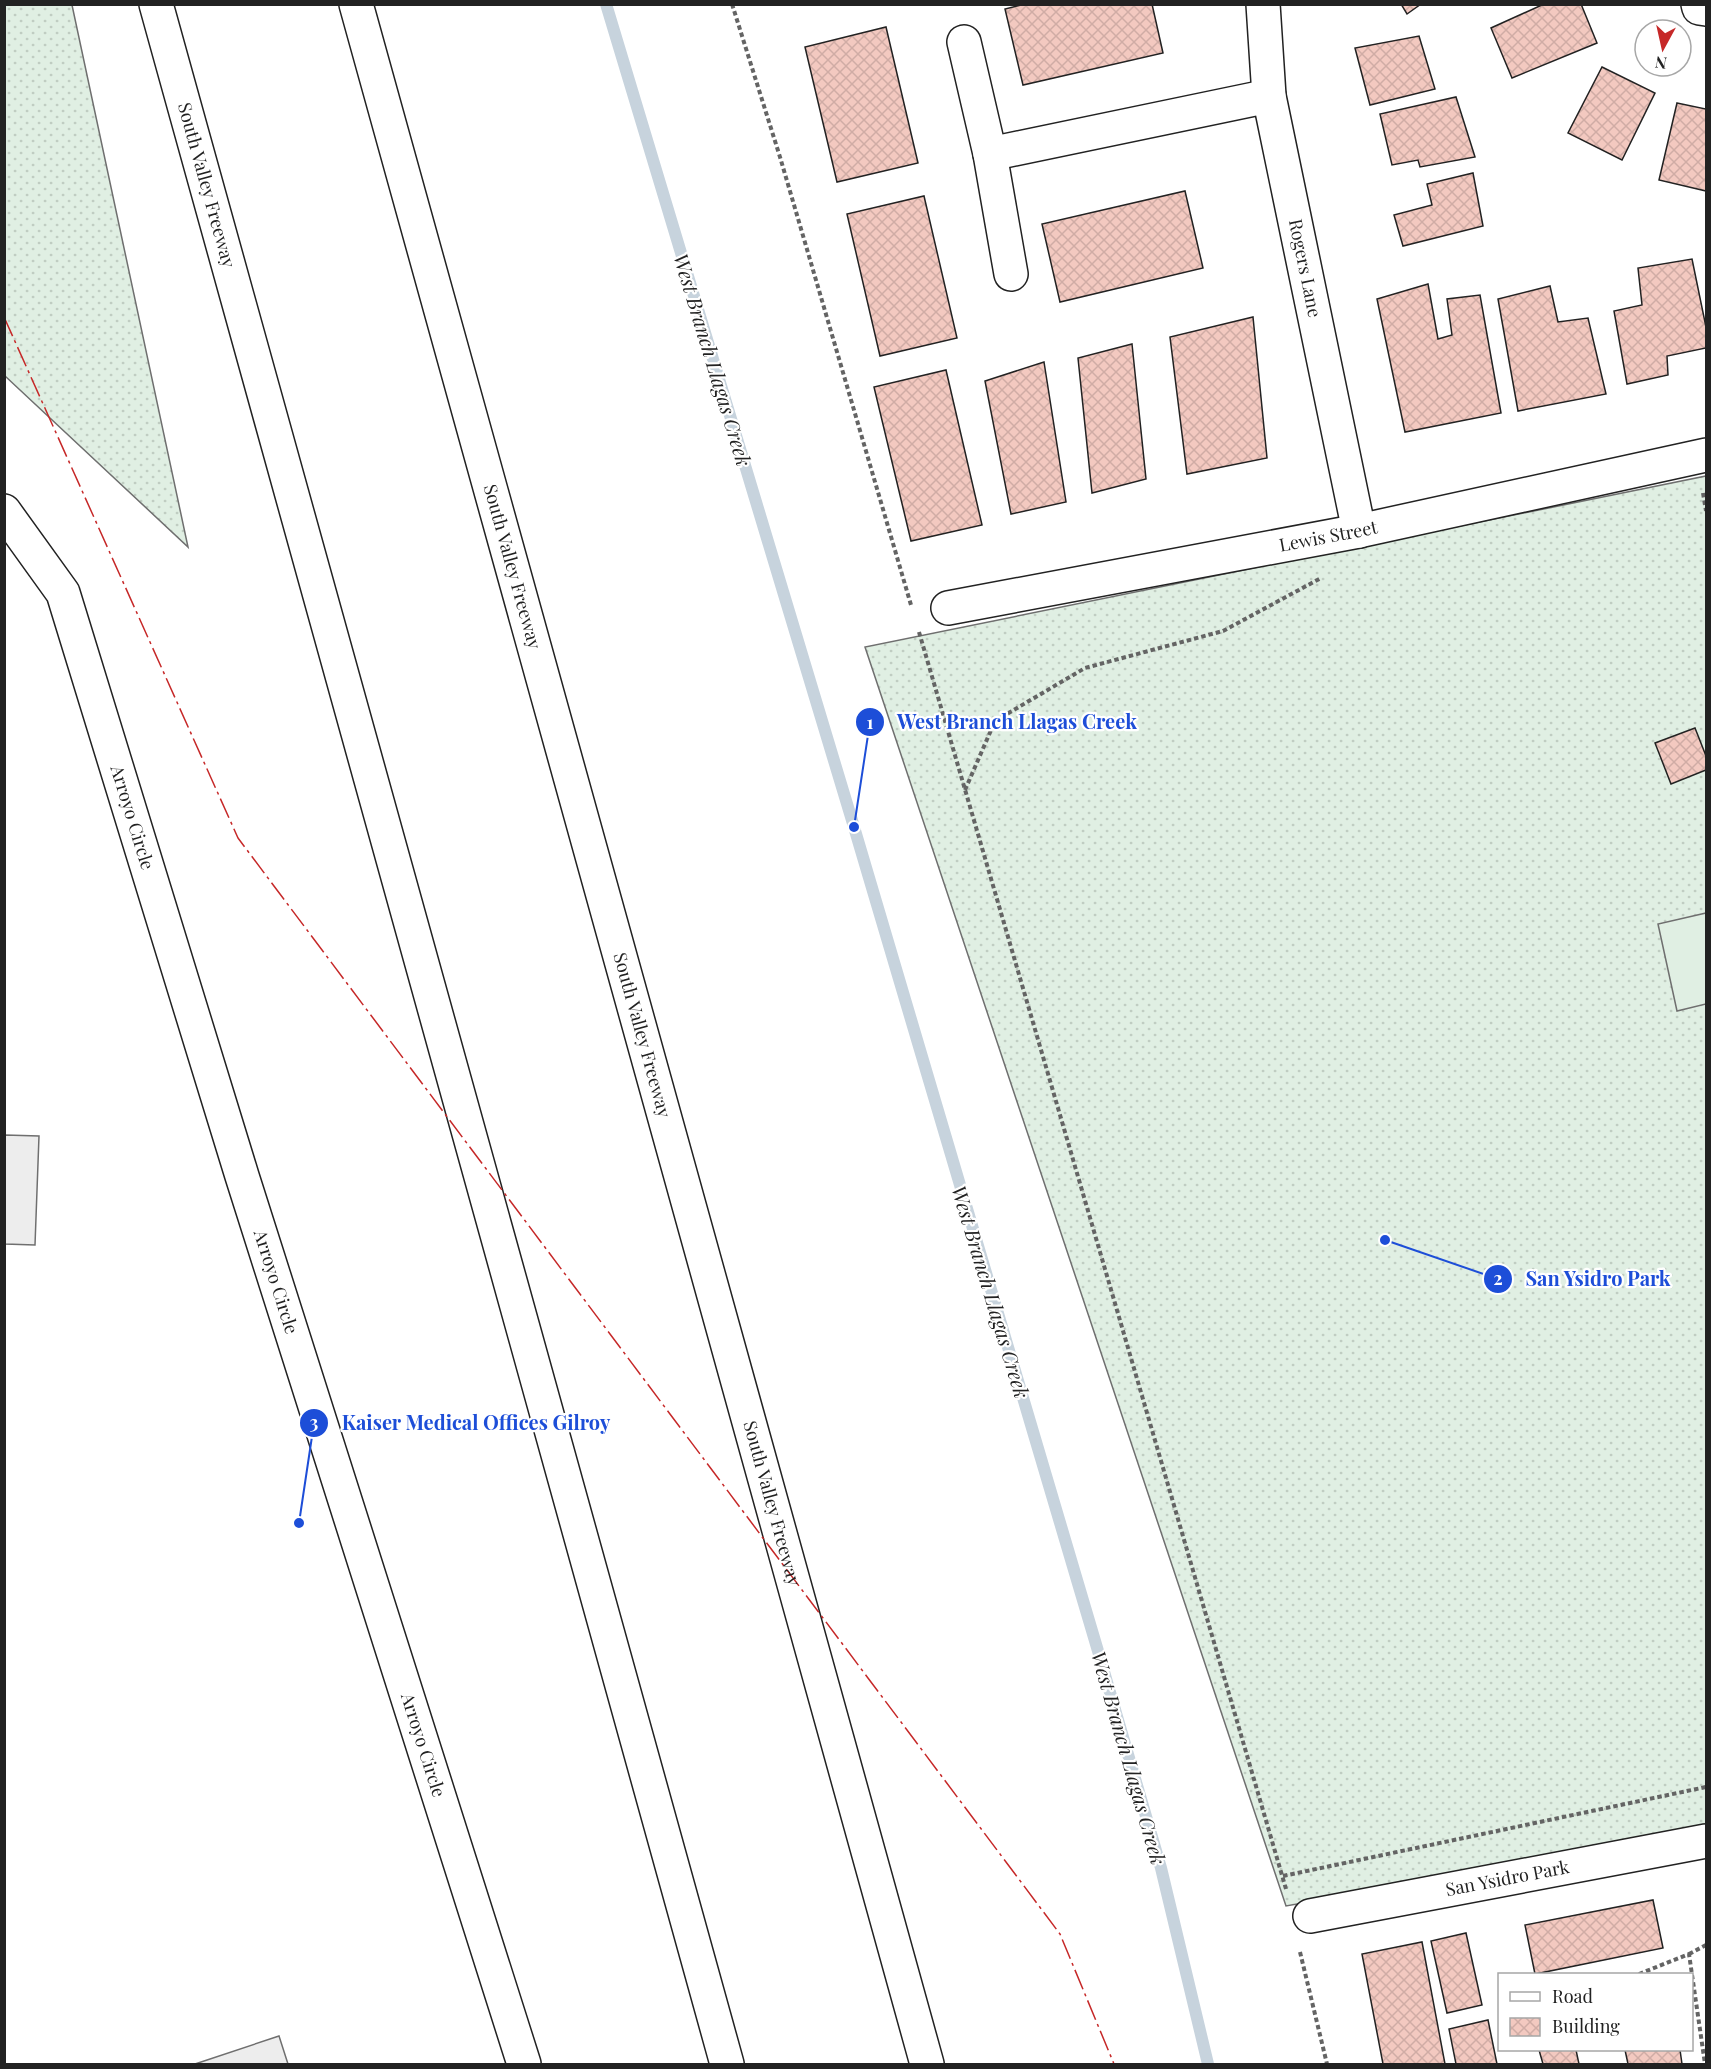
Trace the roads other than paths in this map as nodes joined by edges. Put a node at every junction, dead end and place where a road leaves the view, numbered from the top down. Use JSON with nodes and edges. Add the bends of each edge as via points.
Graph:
{"nodes":[{"id":1,"x":156,"y":4,"type":"edge"},
{"id":2,"x":356,"y":4,"type":"edge"},
{"id":3,"x":1263,"y":4,"type":"edge"},
{"id":4,"x":1698,"y":4,"type":"edge"},
{"id":5,"x":1707,"y":9,"type":"edge"},
{"id":6,"x":964,"y":42,"type":"dead end"},
{"id":7,"x":1269,"y":96,"type":"junction"},
{"id":8,"x":990,"y":154,"type":"junction"},
{"id":9,"x":1011,"y":274,"type":"dead end"},
{"id":10,"x":1707,"y":455,"type":"edge"},
{"id":11,"x":4,"y":511,"type":"edge"},
{"id":12,"x":1359,"y":531,"type":"junction"},
{"id":13,"x":948,"y":608,"type":"dead end"},
{"id":14,"x":1707,"y":1841,"type":"edge"},
{"id":15,"x":1299,"y":1907,"type":"road end"},
{"id":16,"x":524,"y":2064,"type":"edge"},
{"id":17,"x":727,"y":2064,"type":"edge"},
{"id":18,"x":927,"y":2064,"type":"edge"}],
"edges":[{"from":1,"to":17,"type":"main road","name":"South Valley Freeway"},
{"from":2,"to":18,"type":"main road","name":"South Valley Freeway"},
{"from":3,"to":7,"type":"main road","name":"Rogers Lane"},
{"from":4,"to":5,"type":"main road","via":[[1699,8]]},
{"from":6,"to":8,"type":"main road"},
{"from":7,"to":8,"type":"main road"},
{"from":7,"to":12,"type":"main road","name":"Rogers Lane"},
{"from":8,"to":9,"type":"main road"},
{"from":10,"to":12,"type":"main road","name":"Lewis Street"},
{"from":11,"to":16,"type":"main road","name":"Arroyo Circle","via":[[63,593],[239,1165]]},
{"from":12,"to":13,"type":"main road","name":"Lewis Street"},
{"from":14,"to":15,"type":"main road","name":"San Ysidro Park"}]}
